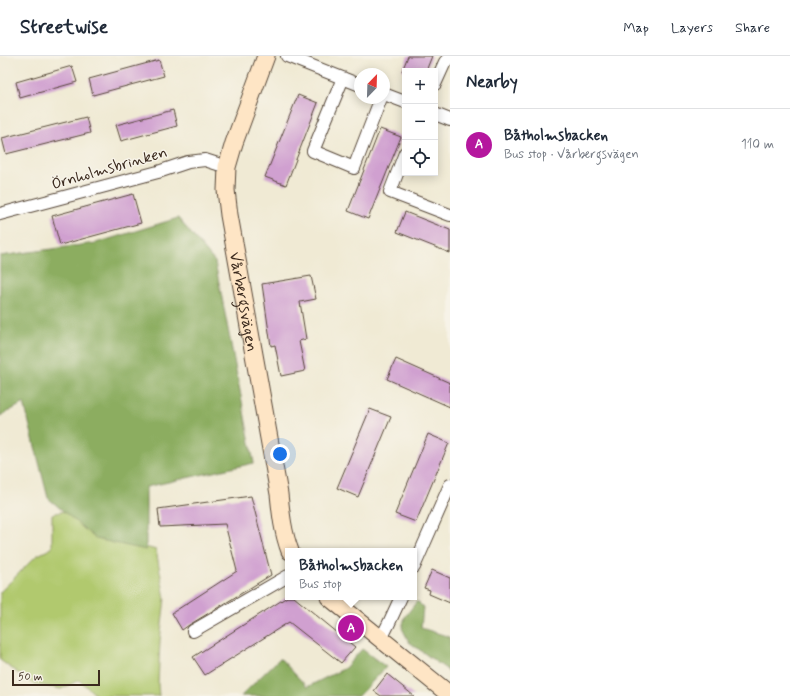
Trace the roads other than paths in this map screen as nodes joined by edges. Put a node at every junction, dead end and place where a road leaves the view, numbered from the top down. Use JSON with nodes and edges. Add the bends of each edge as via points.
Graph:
{"nodes":[{"id":1,"x":266,"y":56,"type":"edge"},
{"id":2,"x":287,"y":56,"type":"edge"},
{"id":3,"x":450,"y":58,"type":"edge"},
{"id":4,"x":438,"y":77,"type":"edge"},
{"id":5,"x":343,"y":78,"type":"junction"},
{"id":6,"x":354,"y":83,"type":"edge"},
{"id":7,"x":390,"y":96,"type":"edge"},
{"id":8,"x":402,"y":101,"type":"edge"},
{"id":9,"x":379,"y":104,"type":"edge"},
{"id":10,"x":438,"y":115,"type":"edge"},
{"id":11,"x":450,"y":120,"type":"edge"},
{"id":12,"x":402,"y":161,"type":"edge"},
{"id":13,"x":228,"y":167,"type":"junction"},
{"id":14,"x":0,"y":214,"type":"edge"},
{"id":15,"x":450,"y":215,"type":"edge"},
{"id":16,"x":450,"y":485,"type":"edge"},
{"id":17,"x":289,"y":548,"type":"edge"},
{"id":18,"x":417,"y":559,"type":"edge"},
{"id":19,"x":285,"y":578,"type":"edge"},
{"id":20,"x":333,"y":600,"type":"edge"},
{"id":21,"x":400,"y":600,"type":"edge"},
{"id":22,"x":193,"y":631,"type":"dead end"},
{"id":23,"x":381,"y":639,"type":"junction"},
{"id":24,"x":450,"y":694,"type":"edge"}],
"edges":[{"from":1,"to":13,"type":"street","name":"Vårbergsvägen","via":[[234,143]]},
{"from":2,"to":5,"type":"street"},
{"from":3,"to":4,"type":"street","via":[[444,62]]},
{"from":5,"to":6,"type":"street"},
{"from":5,"to":9,"type":"street","via":[[313,151],[354,168]]},
{"from":7,"to":8,"type":"street"},
{"from":10,"to":11,"type":"street"},
{"from":12,"to":15,"type":"street","via":[[390,192]]},
{"from":13,"to":14,"type":"street","name":"Örnholmsbrinken","via":[[205,160],[188,162]]},
{"from":13,"to":17,"type":"street","name":"Vårbergsvägen","via":[[226,190],[229,215],[281,517]]},
{"from":16,"to":18,"type":"street"},
{"from":19,"to":22,"type":"street"},
{"from":20,"to":23,"type":"street"},
{"from":21,"to":23,"type":"street"},
{"from":23,"to":24,"type":"street"}]}
